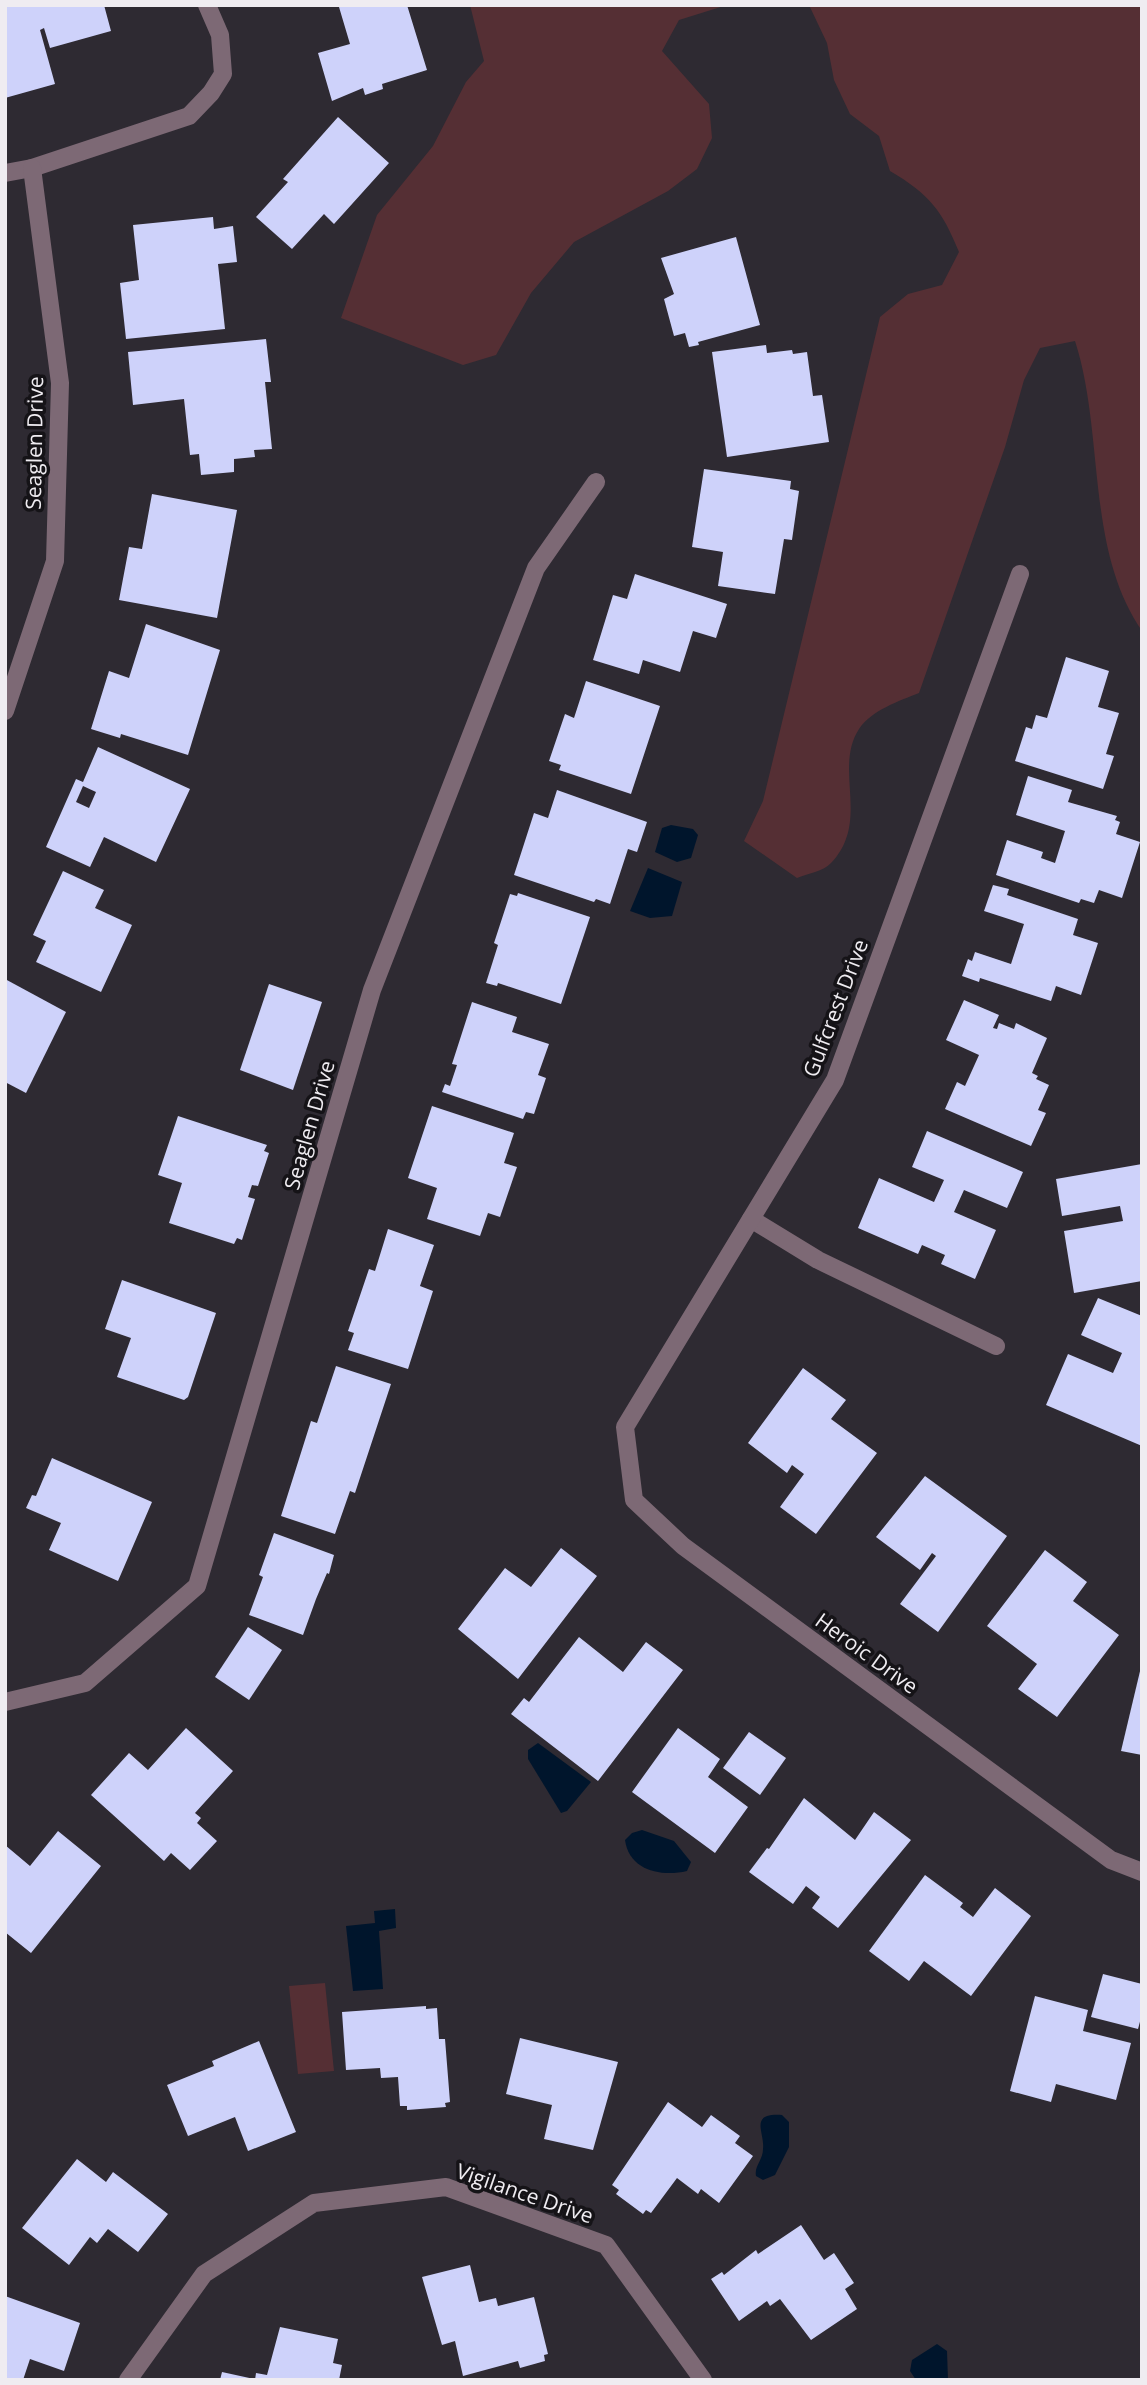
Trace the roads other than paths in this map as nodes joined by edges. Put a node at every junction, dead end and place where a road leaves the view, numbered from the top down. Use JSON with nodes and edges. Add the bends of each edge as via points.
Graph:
{"nodes":[{"id":1,"x":207,"y":5,"type":"edge"},
{"id":2,"x":33,"y":168,"type":"junction"},
{"id":3,"x":5,"y":173,"type":"edge"},
{"id":4,"x":596,"y":482,"type":"dead end"},
{"id":5,"x":1020,"y":574,"type":"dead end"},
{"id":6,"x":5,"y":711,"type":"edge"},
{"id":7,"x":751,"y":1219,"type":"junction"},
{"id":8,"x":996,"y":1346,"type":"dead end"},
{"id":9,"x":625,"y":1427,"type":"joint"},
{"id":10,"x":5,"y":1702,"type":"edge"},
{"id":11,"x":1142,"y":1872,"type":"edge"},
{"id":12,"x":128,"y":2380,"type":"edge"},
{"id":13,"x":703,"y":2380,"type":"edge"}],
"edges":[{"from":1,"to":2,"type":"street","via":[[220,36],[223,74],[189,116]]},
{"from":2,"to":3,"type":"street"},
{"from":2,"to":6,"type":"street","name":"Seaglen Drive","via":[[60,383],[55,561]]},
{"from":4,"to":10,"type":"street","name":"Seaglen Drive","via":[[536,568],[372,990],[197,1586],[85,1683]]},
{"from":5,"to":7,"type":"street","name":"Gulfcrest Drive","via":[[835,1080]]},
{"from":7,"to":8,"type":"street","via":[[818,1260]]},
{"from":7,"to":9,"type":"street","name":"Gulfcrest Drive"},
{"from":9,"to":11,"type":"street","name":"Heroic Drive","via":[[634,1500],[684,1546],[1111,1860]]},
{"from":12,"to":13,"type":"street","name":"Vigilance Drive","via":[[204,2274],[314,2203],[446,2187],[606,2245]]}]}
